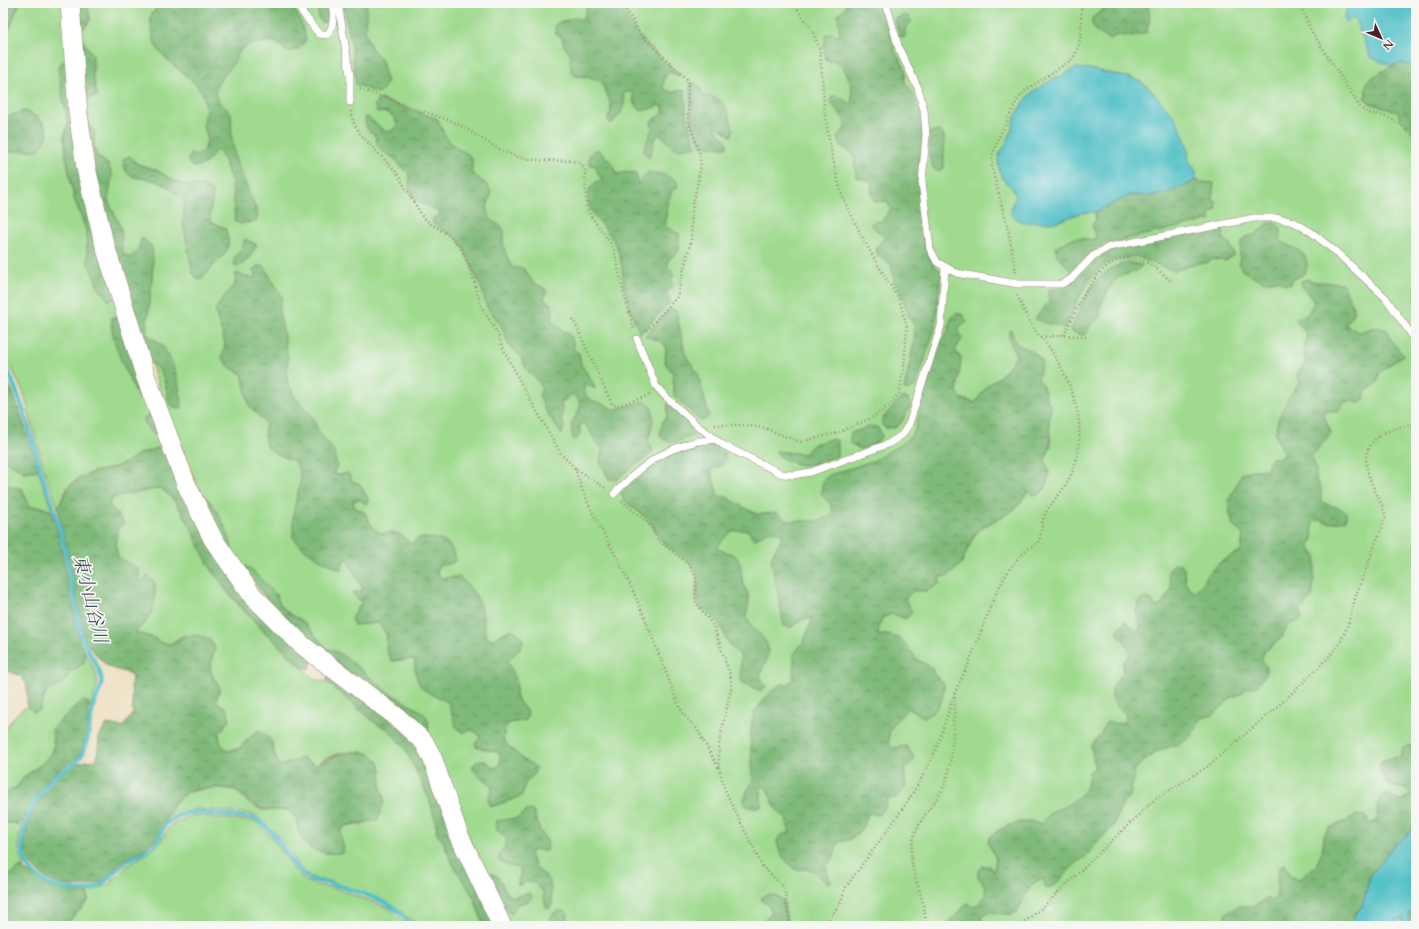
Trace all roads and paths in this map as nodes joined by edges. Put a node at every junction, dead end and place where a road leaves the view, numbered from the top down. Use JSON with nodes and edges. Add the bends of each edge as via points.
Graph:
{"nodes":[{"id":1,"x":70,"y":3,"type":"edge"},
{"id":2,"x":295,"y":3,"type":"edge"},
{"id":3,"x":333,"y":3,"type":"edge"},
{"id":4,"x":338,"y":3,"type":"edge"},
{"id":5,"x":622,"y":3,"type":"edge"},
{"id":6,"x":793,"y":3,"type":"edge"},
{"id":7,"x":886,"y":3,"type":"edge"},
{"id":8,"x":1081,"y":3,"type":"edge"},
{"id":9,"x":1299,"y":3,"type":"edge"},
{"id":10,"x":350,"y":85,"type":"junction"},
{"id":11,"x":350,"y":102,"type":"joint"},
{"id":12,"x":1416,"y":140,"type":"edge"},
{"id":13,"x":945,"y":268,"type":"junction"},
{"id":14,"x":1170,"y":280,"type":"dead end"},
{"id":15,"x":1010,"y":282,"type":"junction"},
{"id":16,"x":1018,"y":284,"type":"junction"},
{"id":17,"x":573,"y":319,"type":"dead end"},
{"id":18,"x":1064,"y":335,"type":"junction"},
{"id":19,"x":1041,"y":337,"type":"junction"},
{"id":20,"x":1088,"y":337,"type":"dead end"},
{"id":21,"x":637,"y":339,"type":"junction"},
{"id":22,"x":1416,"y":341,"type":"edge"},
{"id":23,"x":661,"y":392,"type":"junction"},
{"id":24,"x":1416,"y":424,"type":"edge"},
{"id":25,"x":699,"y":426,"type":"junction"},
{"id":26,"x":716,"y":439,"type":"junction"},
{"id":27,"x":575,"y":468,"type":"junction"},
{"id":28,"x":614,"y":494,"type":"junction"},
{"id":29,"x":956,"y":690,"type":"junction"},
{"id":30,"x":719,"y":768,"type":"junction"},
{"id":31,"x":502,"y":926,"type":"edge"},
{"id":32,"x":790,"y":926,"type":"edge"},
{"id":33,"x":825,"y":926,"type":"edge"},
{"id":34,"x":925,"y":926,"type":"edge"},
{"id":35,"x":1018,"y":926,"type":"edge"}],
"edges":[{"from":1,"to":31,"type":"street","via":[[78,113],[86,168],[103,239],[145,375],[186,484],[213,539],[252,595],[302,645],[396,717],[424,742],[432,757],[458,833]]},
{"from":2,"to":3,"type":"lane","via":[[319,34],[327,35],[331,31]]},
{"from":4,"to":10,"type":"lane","via":[[348,55]]},
{"from":5,"to":21,"type":"path","via":[[641,35],[688,80],[688,120],[701,166],[692,209],[691,240],[677,297]]},
{"from":6,"to":25,"type":"path","via":[[812,30],[820,50],[825,115],[842,194],[873,257],[899,299],[907,327],[904,368],[899,392],[882,411],[867,420],[838,433],[800,442],[764,428],[744,425]]},
{"from":7,"to":13,"type":"lane","via":[[899,49],[918,88],[924,110],[926,135],[922,182],[930,249],[937,262]]},
{"from":8,"to":16,"type":"path","via":[[1076,55],[1026,90],[1018,99],[992,156],[992,168],[1008,229]]},
{"from":9,"to":12,"type":"path","via":[[1312,32],[1360,108],[1369,114],[1386,116],[1397,122]]},
{"from":10,"to":11,"type":"lane"},
{"from":10,"to":21,"type":"path","via":[[454,122],[498,150],[527,159],[579,162],[585,169],[586,205],[615,252]]},
{"from":11,"to":27,"type":"path","via":[[353,122],[361,135],[397,173],[422,216],[450,236],[461,248],[472,273],[481,306],[561,454]]},
{"from":13,"to":15,"type":"lane","via":[[956,273]]},
{"from":13,"to":26,"type":"lane","via":[[941,326],[909,424],[902,435],[888,444],[811,472],[793,474],[775,471]]},
{"from":14,"to":18,"type":"path","via":[[1138,260],[1126,260],[1109,265],[1095,277]]},
{"from":15,"to":16,"type":"lane"},
{"from":15,"to":19,"type":"path","via":[[1034,329]]},
{"from":16,"to":22,"type":"lane","via":[[1062,284],[1100,252],[1124,242],[1254,218],[1276,218],[1294,222],[1335,251],[1385,297]]},
{"from":17,"to":23,"type":"path","via":[[612,404],[617,406]]},
{"from":18,"to":19,"type":"path"},
{"from":18,"to":20,"type":"path"},
{"from":19,"to":29,"type":"path","via":[[1057,360],[1076,399],[1079,417],[1077,456],[1067,485],[1046,513],[1038,543],[1019,556],[992,603]]},
{"from":21,"to":23,"type":"lane","via":[[656,386]]},
{"from":23,"to":25,"type":"lane"},
{"from":24,"to":35,"type":"path","via":[[1382,432],[1368,449],[1367,473],[1386,516],[1340,643],[1285,700],[1207,767],[1155,799],[1056,896]]},
{"from":25,"to":26,"type":"lane"},
{"from":26,"to":28,"type":"lane","via":[[701,440],[671,449],[645,464]]},
{"from":27,"to":28,"type":"path"},
{"from":27,"to":30,"type":"path","via":[[579,484],[648,626],[679,706],[697,728]]},
{"from":28,"to":30,"type":"path","via":[[648,523],[658,540],[694,572],[695,601],[714,627],[731,678],[731,689],[718,743]]},
{"from":29,"to":33,"type":"path","via":[[938,742],[917,786],[846,888],[840,903]]},
{"from":29,"to":34,"type":"path","via":[[953,733],[945,784],[914,833],[911,847],[924,908]]},
{"from":30,"to":32,"type":"path","via":[[725,790],[762,866],[783,886]]}]}
